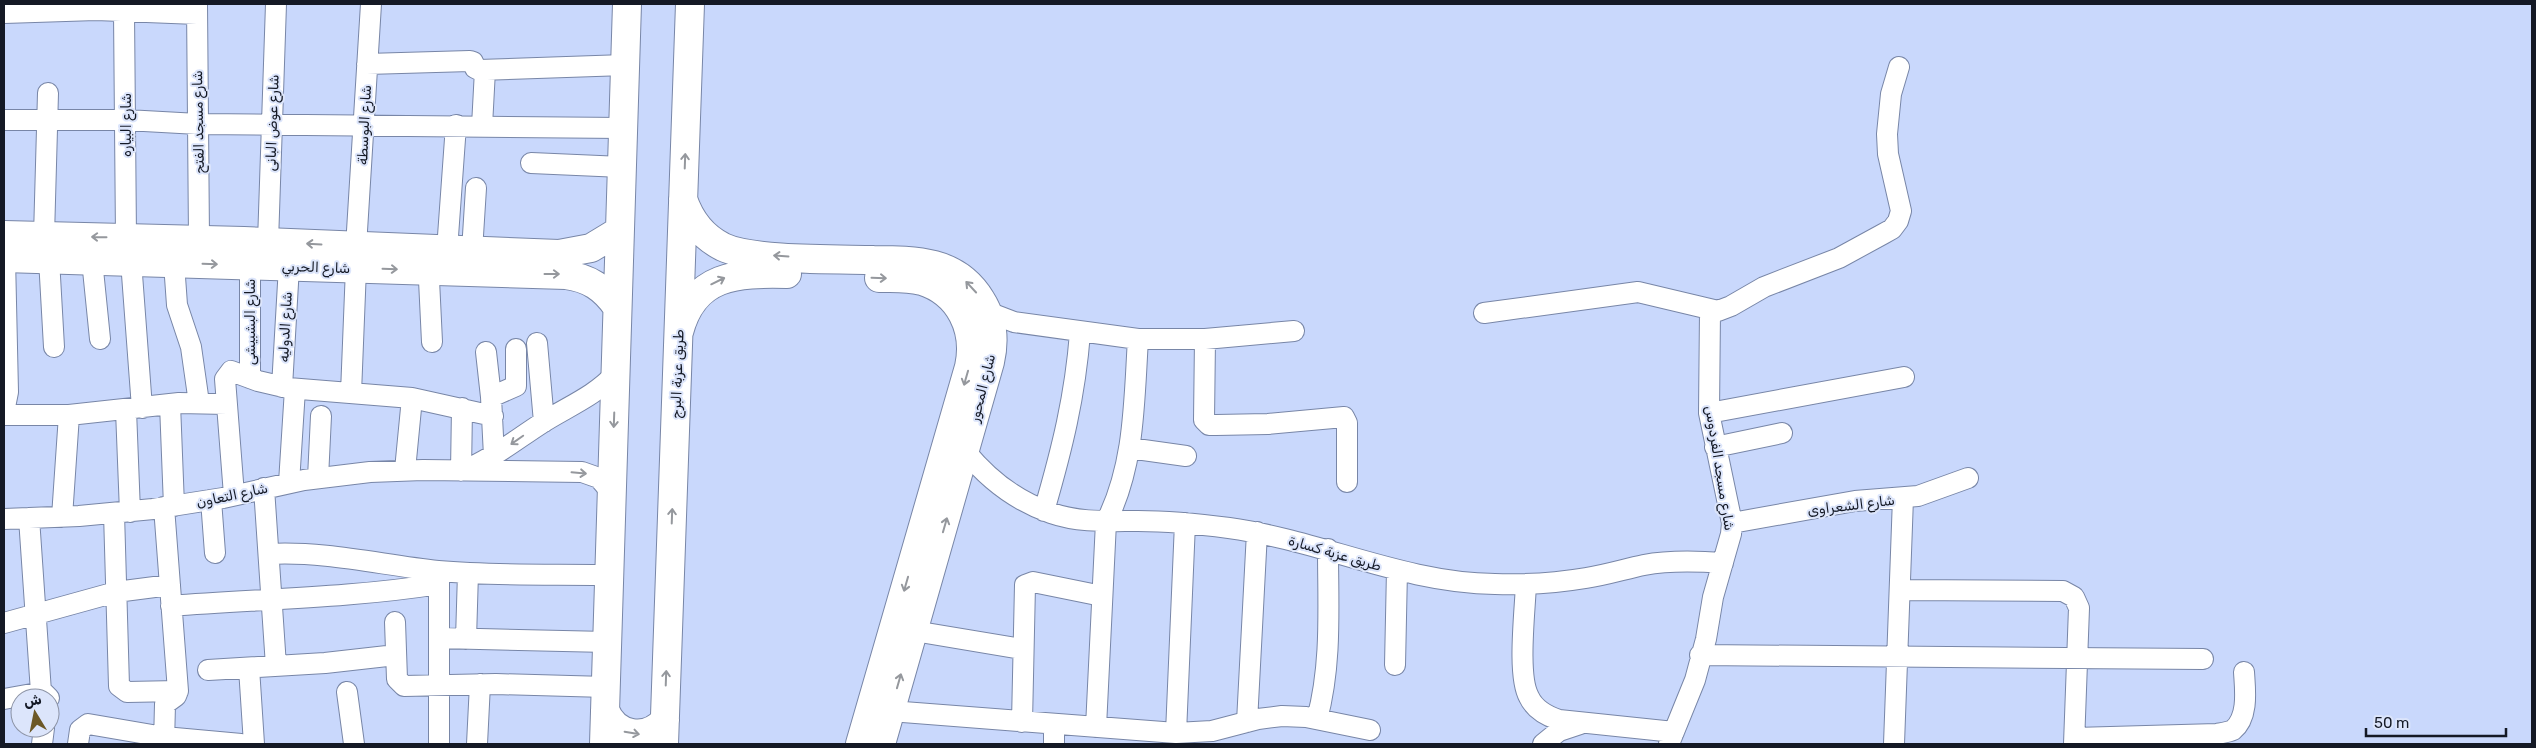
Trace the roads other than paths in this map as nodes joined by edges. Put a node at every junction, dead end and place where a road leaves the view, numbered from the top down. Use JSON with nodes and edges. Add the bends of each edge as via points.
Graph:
{"nodes":[{"id":1,"x":276,"y":4,"type":"edge"},
{"id":2,"x":371,"y":4,"type":"edge"},
{"id":3,"x":628,"y":4,"type":"edge"},
{"id":4,"x":690,"y":4,"type":"edge"},
{"id":5,"x":96,"y":7,"type":"edge"},
{"id":6,"x":153,"y":9,"type":"edge"},
{"id":7,"x":197,"y":9,"type":"edge"},
{"id":8,"x":4,"y":12,"type":"edge"},
{"id":9,"x":124,"y":12,"type":"junction"},
{"id":10,"x":367,"y":64,"type":"junction"},
{"id":11,"x":625,"y":64,"type":"junction"},
{"id":12,"x":1899,"y":67,"type":"dead end"},
{"id":13,"x":485,"y":70,"type":"junction"},
{"id":14,"x":48,"y":93,"type":"dead end"},
{"id":15,"x":4,"y":120,"type":"edge"},
{"id":16,"x":48,"y":120,"type":"junction"},
{"id":17,"x":126,"y":120,"type":"junction"},
{"id":18,"x":198,"y":124,"type":"junction"},
{"id":19,"x":272,"y":124,"type":"junction"},
{"id":20,"x":364,"y":124,"type":"junction"},
{"id":21,"x":456,"y":125,"type":"junction"},
{"id":22,"x":482,"y":126,"type":"junction"},
{"id":23,"x":623,"y":128,"type":"junction"},
{"id":24,"x":531,"y":163,"type":"dead end"},
{"id":25,"x":622,"y":167,"type":"junction"},
{"id":26,"x":476,"y":188,"type":"dead end"},
{"id":27,"x":683,"y":199,"type":"junction"},
{"id":28,"x":620,"y":231,"type":"junction"},
{"id":29,"x":199,"y":240,"type":"junction"},
{"id":30,"x":268,"y":242,"type":"junction"},
{"id":31,"x":24,"y":248,"type":"edge"},
{"id":32,"x":128,"y":249,"type":"junction"},
{"id":33,"x":444,"y":255,"type":"junction"},
{"id":34,"x":356,"y":258,"type":"junction"},
{"id":35,"x":92,"y":260,"type":"junction"},
{"id":36,"x":174,"y":262,"type":"junction"},
{"id":37,"x":744,"y":263,"type":"junction"},
{"id":38,"x":250,"y":265,"type":"junction"},
{"id":39,"x":289,"y":266,"type":"junction"},
{"id":40,"x":617,"y":307,"type":"junction"},
{"id":41,"x":1710,"y":311,"type":"junction"},
{"id":42,"x":988,"y":312,"type":"junction"},
{"id":43,"x":1484,"y":314,"type":"dead end"},
{"id":44,"x":1294,"y":331,"type":"dead end"},
{"id":45,"x":679,"y":332,"type":"junction"},
{"id":46,"x":1080,"y":332,"type":"junction"},
{"id":47,"x":100,"y":338,"type":"dead end"},
{"id":48,"x":1138,"y":339,"type":"junction"},
{"id":49,"x":1205,"y":339,"type":"junction"},
{"id":50,"x":432,"y":342,"type":"dead end"},
{"id":51,"x":537,"y":343,"type":"dead end"},
{"id":52,"x":54,"y":346,"type":"dead end"},
{"id":53,"x":516,"y":349,"type":"dead end"},
{"id":54,"x":486,"y":352,"type":"dead end"},
{"id":55,"x":615,"y":374,"type":"junction"},
{"id":56,"x":250,"y":378,"type":"junction"},
{"id":57,"x":1904,"y":378,"type":"dead end"},
{"id":58,"x":288,"y":388,"type":"junction"},
{"id":59,"x":351,"y":393,"type":"junction"},
{"id":60,"x":412,"y":398,"type":"junction"},
{"id":61,"x":199,"y":403,"type":"junction"},
{"id":62,"x":170,"y":404,"type":"junction"},
{"id":63,"x":227,"y":404,"type":"junction"},
{"id":64,"x":492,"y":407,"type":"junction"},
{"id":65,"x":462,"y":408,"type":"junction"},
{"id":66,"x":134,"y":409,"type":"junction"},
{"id":67,"x":4,"y":413,"type":"edge"},
{"id":68,"x":1709,"y":413,"type":"junction"},
{"id":69,"x":69,"y":415,"type":"junction"},
{"id":70,"x":321,"y":416,"type":"dead end"},
{"id":71,"x":544,"y":422,"type":"junction"},
{"id":72,"x":1782,"y":433,"type":"dead end"},
{"id":73,"x":1715,"y":447,"type":"junction"},
{"id":74,"x":1129,"y":448,"type":"junction"},
{"id":75,"x":966,"y":452,"type":"junction"},
{"id":76,"x":494,"y":456,"type":"junction"},
{"id":77,"x":1186,"y":456,"type":"dead end"},
{"id":78,"x":405,"y":470,"type":"junction"},
{"id":79,"x":460,"y":471,"type":"junction"},
{"id":80,"x":318,"y":478,"type":"junction"},
{"id":81,"x":1968,"y":478,"type":"dead end"},
{"id":82,"x":1347,"y":482,"type":"dead end"},
{"id":83,"x":289,"y":483,"type":"junction"},
{"id":84,"x":264,"y":488,"type":"junction"},
{"id":85,"x":612,"y":492,"type":"junction"},
{"id":86,"x":234,"y":495,"type":"junction"},
{"id":87,"x":1903,"y":498,"type":"junction"},
{"id":88,"x":211,"y":500,"type":"junction"},
{"id":89,"x":169,"y":507,"type":"junction"},
{"id":90,"x":1044,"y":510,"type":"junction"},
{"id":91,"x":122,"y":513,"type":"junction"},
{"id":92,"x":62,"y":517,"type":"junction"},
{"id":93,"x":29,"y":518,"type":"junction"},
{"id":94,"x":4,"y":519,"type":"edge"},
{"id":95,"x":1106,"y":522,"type":"junction"},
{"id":96,"x":1185,"y":523,"type":"junction"},
{"id":97,"x":1732,"y":523,"type":"junction"},
{"id":98,"x":1257,"y":532,"type":"junction"},
{"id":99,"x":1328,"y":549,"type":"junction"},
{"id":100,"x":215,"y":553,"type":"dead end"},
{"id":101,"x":269,"y":554,"type":"junction"},
{"id":102,"x":1723,"y":563,"type":"junction"},
{"id":103,"x":1397,"y":570,"type":"junction"},
{"id":104,"x":468,"y":573,"type":"junction"},
{"id":105,"x":609,"y":575,"type":"junction"},
{"id":106,"x":439,"y":577,"type":"junction"},
{"id":107,"x":1526,"y":584,"type":"junction"},
{"id":108,"x":170,"y":585,"type":"junction"},
{"id":109,"x":1900,"y":590,"type":"junction"},
{"id":110,"x":116,"y":592,"type":"junction"},
{"id":111,"x":1102,"y":596,"type":"junction"},
{"id":112,"x":272,"y":598,"type":"junction"},
{"id":113,"x":171,"y":606,"type":"junction"},
{"id":114,"x":35,"y":615,"type":"junction"},
{"id":115,"x":395,"y":622,"type":"dead end"},
{"id":116,"x":4,"y":623,"type":"edge"},
{"id":117,"x":914,"y":631,"type":"junction"},
{"id":118,"x":439,"y":638,"type":"junction"},
{"id":119,"x":466,"y":639,"type":"junction"},
{"id":120,"x":607,"y":642,"type":"junction"},
{"id":121,"x":1022,"y":649,"type":"junction"},
{"id":122,"x":396,"y":655,"type":"junction"},
{"id":123,"x":1700,"y":655,"type":"junction"},
{"id":124,"x":1898,"y":657,"type":"junction"},
{"id":125,"x":2078,"y":659,"type":"junction"},
{"id":126,"x":2203,"y":659,"type":"dead end"},
{"id":127,"x":1395,"y":665,"type":"dead end"},
{"id":128,"x":276,"y":666,"type":"junction"},
{"id":129,"x":249,"y":668,"type":"junction"},
{"id":130,"x":208,"y":670,"type":"dead end"},
{"id":131,"x":2244,"y":672,"type":"dead end"},
{"id":132,"x":439,"y":684,"type":"junction"},
{"id":133,"x":480,"y":684,"type":"junction"},
{"id":134,"x":44,"y":688,"type":"edge"},
{"id":135,"x":178,"y":691,"type":"junction"},
{"id":136,"x":347,"y":692,"type":"dead end"},
{"id":137,"x":606,"y":699,"type":"junction"},
{"id":138,"x":890,"y":711,"type":"junction"},
{"id":139,"x":1317,"y":719,"type":"junction"},
{"id":140,"x":1022,"y":722,"type":"junction"},
{"id":141,"x":1247,"y":722,"type":"junction"},
{"id":142,"x":1054,"y":724,"type":"junction"},
{"id":143,"x":1580,"y":724,"type":"junction"},
{"id":144,"x":1096,"y":727,"type":"junction"},
{"id":145,"x":1370,"y":730,"type":"dead end"},
{"id":146,"x":664,"y":732,"type":"edge"},
{"id":147,"x":1176,"y":733,"type":"junction"},
{"id":148,"x":1671,"y":738,"type":"edge"},
{"id":149,"x":164,"y":741,"type":"edge"},
{"id":150,"x":2075,"y":741,"type":"edge"},
{"id":151,"x":78,"y":744,"type":"edge"},
{"id":152,"x":241,"y":744,"type":"edge"},
{"id":153,"x":254,"y":744,"type":"edge"},
{"id":154,"x":354,"y":744,"type":"edge"},
{"id":155,"x":439,"y":744,"type":"edge"},
{"id":156,"x":477,"y":744,"type":"edge"},
{"id":157,"x":604,"y":744,"type":"edge"},
{"id":158,"x":860,"y":744,"type":"edge"},
{"id":159,"x":881,"y":744,"type":"edge"},
{"id":160,"x":1054,"y":744,"type":"edge"},
{"id":161,"x":1543,"y":744,"type":"edge"},
{"id":162,"x":1894,"y":744,"type":"edge"}],
"edges":[{"from":1,"to":19,"type":"street","name":"شارع عوض البانى"},
{"from":2,"to":10,"type":"street","name":"شارع البوسطة"},
{"from":3,"to":11,"type":"street"},
{"from":27,"to":4,"type":"street","name":"طريق عزبة البرج","one_way":true},
{"from":5,"to":8,"type":"street"},
{"from":5,"to":9,"type":"street"},
{"from":6,"to":7,"type":"street"},
{"from":6,"to":9,"type":"street"},
{"from":7,"to":18,"type":"street","name":"شارع مسجد الفتح"},
{"from":9,"to":17,"type":"street","name":"شارع البياره"},
{"from":10,"to":13,"type":"street","via":[[470,61],[476,69]]},
{"from":10,"to":20,"type":"street","name":"شارع البوسطة"},
{"from":11,"to":13,"type":"street"},
{"from":11,"to":23,"type":"street"},
{"from":12,"to":41,"type":"street","via":[[1891,94],[1887,127],[1888,154],[1901,211],[1892,229],[1839,258],[1764,287],[1724,309]]},
{"from":13,"to":22,"type":"street"},
{"from":14,"to":16,"type":"street"},
{"from":15,"to":16,"type":"street"},
{"from":16,"to":17,"type":"street"},
{"from":16,"to":31,"type":"street"},
{"from":17,"to":18,"type":"street"},
{"from":17,"to":32,"type":"street","name":"شارع البياره"},
{"from":18,"to":19,"type":"street"},
{"from":18,"to":29,"type":"street","name":"شارع مسجد الفتح"},
{"from":19,"to":20,"type":"street"},
{"from":19,"to":30,"type":"street","name":"شارع عوض البانى"},
{"from":20,"to":21,"type":"street"},
{"from":20,"to":34,"type":"street","name":"شارع البوسطة"},
{"from":21,"to":22,"type":"street"},
{"from":21,"to":33,"type":"street"},
{"from":22,"to":23,"type":"street"},
{"from":23,"to":25,"type":"street"},
{"from":24,"to":25,"type":"street"},
{"from":25,"to":28,"type":"street"},
{"from":26,"to":33,"type":"street"},
{"from":27,"to":37,"type":"street","name":"شارع المحور","via":[[703,233]]},
{"from":27,"to":45,"type":"street","name":"طريق عزبة البرج"},
{"from":28,"to":33,"type":"street","name":"شارع الحربي","via":[[598,246],[573,253]]},
{"from":28,"to":40,"type":"street"},
{"from":29,"to":30,"type":"street","name":"شارع الحربي"},
{"from":29,"to":32,"type":"street","name":"شارع الحربي"},
{"from":34,"to":30,"type":"street","name":"شارع الحربي","one_way":true},
{"from":32,"to":31,"type":"street","name":"شارع الحربي","one_way":true},
{"from":31,"to":35,"type":"street","name":"شارع الحربي"},
{"from":31,"to":52,"type":"street"},
{"from":31,"to":67,"type":"street"},
{"from":32,"to":35,"type":"street","name":"شارع الحربي"},
{"from":32,"to":36,"type":"street","name":"شارع الحربي"},
{"from":32,"to":66,"type":"street","name":"شارع البياره"},
{"from":33,"to":34,"type":"street","name":"شارع الحربي"},
{"from":33,"to":40,"type":"street","name":"شارع الحربي","one_way":true,"via":[[573,276],[599,286]]},
{"from":33,"to":50,"type":"street"},
{"from":34,"to":39,"type":"street","name":"شارع الحربي"},
{"from":34,"to":59,"type":"street","name":"شارع البوسطة"},
{"from":35,"to":47,"type":"street"},
{"from":36,"to":38,"type":"street","name":"شارع الحربي","one_way":true},
{"from":36,"to":61,"type":"street","via":[[177,305],[190,342]]},
{"from":42,"to":37,"type":"street","name":"شارع المحور","one_way":true,"via":[[978,294],[963,278],[929,263]]},
{"from":45,"to":37,"type":"street","name":"شارع المحور","one_way":true,"via":[[690,306],[705,289]]},
{"from":37,"to":158,"type":"street","name":"شارع المحور","one_way":true,"via":[[921,281],[947,295],[969,328],[972,348],[969,367]]},
{"from":38,"to":39,"type":"street","name":"شارع الحربي"},
{"from":38,"to":56,"type":"street","name":"شارع البشبيشى"},
{"from":39,"to":58,"type":"street","name":"شارع الدوليه"},
{"from":40,"to":55,"type":"street"},
{"from":41,"to":43,"type":"street","via":[[1638,292]]},
{"from":41,"to":68,"type":"street","name":"شارع مسجد الفردوس"},
{"from":42,"to":46,"type":"street","via":[[1005,320]]},
{"from":42,"to":75,"type":"street","name":"شارع المحور","via":[[993,333],[992,352]]},
{"from":44,"to":49,"type":"street"},
{"from":146,"to":45,"type":"street","name":"طريق عزبة البرج","one_way":true},
{"from":46,"to":48,"type":"street"},
{"from":46,"to":90,"type":"street","via":[[1068,425]]},
{"from":48,"to":49,"type":"street"},
{"from":48,"to":74,"type":"street"},
{"from":49,"to":82,"type":"street","via":[[1204,420],[1209,425],[1268,424],[1344,417],[1348,423]]},
{"from":51,"to":71,"type":"street"},
{"from":53,"to":64,"type":"street","via":[[516,386]]},
{"from":54,"to":64,"type":"street"},
{"from":55,"to":71,"type":"street","name":"شارع التعاون","via":[[596,391]]},
{"from":55,"to":85,"type":"street","one_way":true},
{"from":56,"to":58,"type":"street"},
{"from":56,"to":63,"type":"street","via":[[234,371],[227,374]]},
{"from":57,"to":68,"type":"street"},
{"from":58,"to":59,"type":"street"},
{"from":58,"to":83,"type":"street","name":"شارع الدوليه"},
{"from":59,"to":60,"type":"street"},
{"from":60,"to":65,"type":"street"},
{"from":60,"to":78,"type":"street"},
{"from":61,"to":62,"type":"street"},
{"from":61,"to":63,"type":"street"},
{"from":62,"to":66,"type":"street"},
{"from":62,"to":89,"type":"street"},
{"from":63,"to":86,"type":"street"},
{"from":64,"to":65,"type":"street"},
{"from":64,"to":76,"type":"street"},
{"from":65,"to":79,"type":"street"},
{"from":66,"to":69,"type":"street"},
{"from":66,"to":91,"type":"street","name":"شارع البياره"},
{"from":67,"to":69,"type":"street"},
{"from":68,"to":73,"type":"street","name":"شارع مسجد الفردوس"},
{"from":69,"to":92,"type":"street"},
{"from":70,"to":80,"type":"street"},
{"from":71,"to":76,"type":"street","name":"شارع التعاون","one_way":true},
{"from":72,"to":73,"type":"street"},
{"from":73,"to":97,"type":"street","name":"شارع مسجد الفردوس"},
{"from":74,"to":77,"type":"street"},
{"from":74,"to":95,"type":"street","via":[[1118,498]]},
{"from":75,"to":90,"type":"street","name":"طريق عزبة كسارة","via":[[1004,490]]},
{"from":117,"to":75,"type":"street","name":"شارع المحور","one_way":true},
{"from":76,"to":79,"type":"street","name":"شارع التعاون"},
{"from":78,"to":79,"type":"street","name":"شارع التعاون"},
{"from":78,"to":80,"type":"street","name":"شارع التعاون"},
{"from":79,"to":85,"type":"street","name":"شارع التعاون","one_way":true,"via":[[582,472],[599,478]]},
{"from":80,"to":83,"type":"street","name":"شارع التعاون"},
{"from":81,"to":87,"type":"street","name":"شارع الشعراوى","via":[[1940,490]]},
{"from":83,"to":84,"type":"street","name":"شارع التعاون"},
{"from":84,"to":86,"type":"street","name":"شارع التعاون"},
{"from":84,"to":101,"type":"street"},
{"from":85,"to":105,"type":"street"},
{"from":86,"to":88,"type":"street","name":"شارع التعاون"},
{"from":87,"to":97,"type":"street","name":"شارع الشعراوى","via":[[1855,501]]},
{"from":87,"to":109,"type":"street"},
{"from":88,"to":89,"type":"street","name":"شارع التعاون"},
{"from":88,"to":100,"type":"street"},
{"from":89,"to":91,"type":"street","name":"شارع التعاون"},
{"from":89,"to":108,"type":"street"},
{"from":90,"to":95,"type":"street","name":"طريق عزبة كسارة","via":[[1070,518]]},
{"from":91,"to":92,"type":"street","name":"شارع التعاون"},
{"from":91,"to":110,"type":"street","name":"شارع البياره"},
{"from":92,"to":93,"type":"street","name":"شارع التعاون"},
{"from":93,"to":94,"type":"street","name":"شارع التعاون"},
{"from":93,"to":114,"type":"street"},
{"from":95,"to":96,"type":"street","name":"طريق عزبة كسارة"},
{"from":95,"to":111,"type":"street"},
{"from":96,"to":98,"type":"street","name":"طريق عزبة كسارة"},
{"from":96,"to":147,"type":"street"},
{"from":97,"to":102,"type":"street","name":"شارع مسجد الفردوس","via":[[1730,544]]},
{"from":98,"to":99,"type":"street","name":"طريق عزبة كسارة"},
{"from":98,"to":141,"type":"street"},
{"from":99,"to":103,"type":"street","name":"طريق عزبة كسارة"},
{"from":99,"to":139,"type":"street","via":[[1328,654]]},
{"from":101,"to":106,"type":"street","via":[[321,554]]},
{"from":101,"to":112,"type":"street"},
{"from":102,"to":107,"type":"street","name":"طريق عزبة كسارة","via":[[1661,563],[1586,578]]},
{"from":102,"to":123,"type":"street"},
{"from":103,"to":107,"type":"street","name":"طريق عزبة كسارة","via":[[1461,582]]},
{"from":103,"to":127,"type":"street"},
{"from":104,"to":105,"type":"street"},
{"from":104,"to":106,"type":"street"},
{"from":104,"to":119,"type":"street"},
{"from":105,"to":120,"type":"street"},
{"from":106,"to":112,"type":"street","via":[[352,595]]},
{"from":106,"to":118,"type":"street"},
{"from":107,"to":143,"type":"street","via":[[1523,673],[1528,697],[1550,717]]},
{"from":108,"to":110,"type":"street"},
{"from":108,"to":113,"type":"street"},
{"from":109,"to":124,"type":"street"},
{"from":109,"to":125,"type":"street","via":[[2063,591],[2074,597],[2079,608]]},
{"from":110,"to":114,"type":"street"},
{"from":110,"to":135,"type":"street","name":"شارع البياره","via":[[119,686],[127,692]]},
{"from":111,"to":121,"type":"street","via":[[1033,582],[1027,584]]},
{"from":111,"to":144,"type":"street"},
{"from":112,"to":113,"type":"street"},
{"from":112,"to":128,"type":"street"},
{"from":113,"to":135,"type":"street"},
{"from":114,"to":116,"type":"street"},
{"from":114,"to":134,"type":"street"},
{"from":115,"to":122,"type":"street"},
{"from":117,"to":121,"type":"street"},
{"from":138,"to":117,"type":"street","name":"شارع المحور","one_way":true},
{"from":118,"to":119,"type":"street"},
{"from":118,"to":132,"type":"street"},
{"from":119,"to":120,"type":"street"},
{"from":120,"to":137,"type":"street"},
{"from":121,"to":140,"type":"street"},
{"from":122,"to":128,"type":"street"},
{"from":122,"to":132,"type":"street","via":[[400,684]]},
{"from":123,"to":124,"type":"street"},
{"from":123,"to":148,"type":"street","via":[[1693,687]]},
{"from":124,"to":125,"type":"street"},
{"from":124,"to":162,"type":"street"},
{"from":125,"to":126,"type":"street"},
{"from":125,"to":150,"type":"street"},
{"from":128,"to":129,"type":"street"},
{"from":129,"to":130,"type":"street"},
{"from":129,"to":153,"type":"street"},
{"from":131,"to":150,"type":"street","via":[[2245,706],[2233,730],[2217,734]]},
{"from":132,"to":133,"type":"street"},
{"from":132,"to":155,"type":"street"},
{"from":133,"to":137,"type":"street"},
{"from":133,"to":156,"type":"street"},
{"from":135,"to":149,"type":"street","via":[[165,704]]},
{"from":136,"to":154,"type":"street"},
{"from":137,"to":146,"type":"street","one_way":true,"via":[[613,724],[622,730],[632,734]]},
{"from":137,"to":157,"type":"street"},
{"from":138,"to":140,"type":"street"},
{"from":138,"to":159,"type":"street","name":"شارع المحور"},
{"from":139,"to":141,"type":"street","via":[[1282,716]]},
{"from":139,"to":145,"type":"street"},
{"from":140,"to":142,"type":"street"},
{"from":141,"to":147,"type":"street","via":[[1212,731]]},
{"from":142,"to":144,"type":"street"},
{"from":142,"to":160,"type":"street"},
{"from":143,"to":148,"type":"street"},
{"from":143,"to":161,"type":"street","via":[[1559,731]]},
{"from":144,"to":147,"type":"street"},
{"from":149,"to":151,"type":"street","via":[[88,724],[80,730]]},
{"from":149,"to":152,"type":"street"}]}
